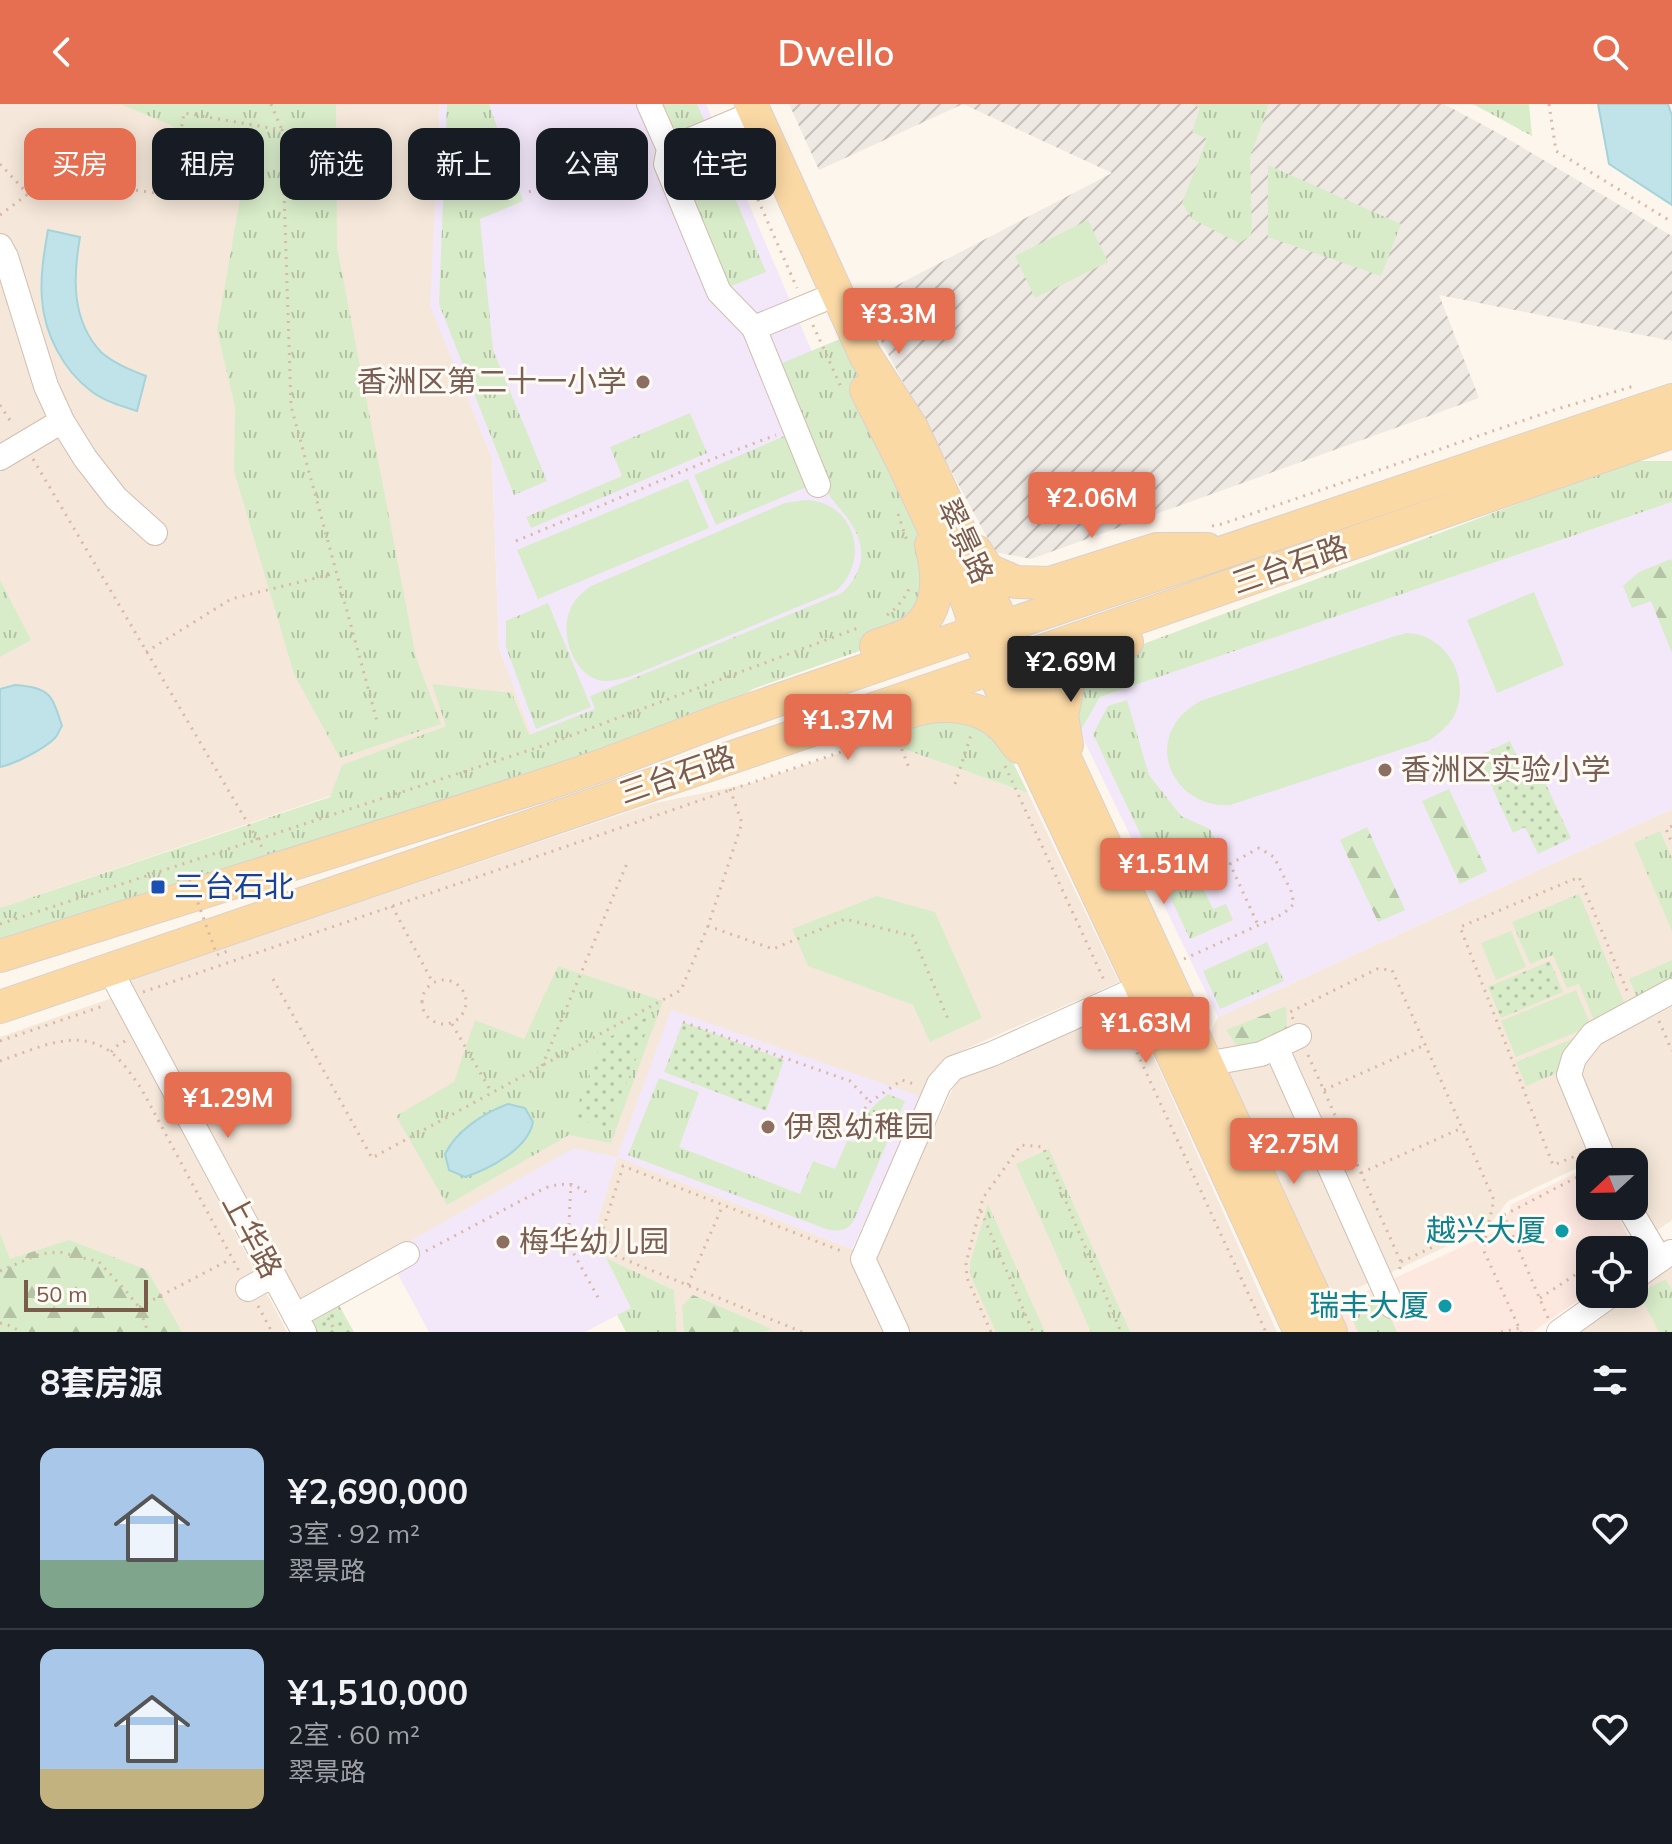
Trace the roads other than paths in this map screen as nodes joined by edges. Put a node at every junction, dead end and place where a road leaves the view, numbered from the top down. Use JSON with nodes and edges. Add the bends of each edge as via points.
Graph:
{"nodes":[{"id":1,"x":649,"y":104,"type":"edge"},
{"id":2,"x":738,"y":113,"type":"edge"},
{"id":3,"x":709,"y":128,"type":"edge"},
{"id":4,"x":664,"y":138,"type":"edge"},
{"id":5,"x":681,"y":200,"type":"edge"},
{"id":6,"x":0,"y":246,"type":"edge"},
{"id":7,"x":814,"y":303,"type":"junction"},
{"id":8,"x":754,"y":328,"type":"junction"},
{"id":9,"x":1672,"y":400,"type":"edge"},
{"id":10,"x":62,"y":421,"type":"junction"},
{"id":11,"x":1672,"y":432,"type":"edge"},
{"id":12,"x":1632,"y":445,"type":"junction"},
{"id":13,"x":1672,"y":447,"type":"edge"},
{"id":14,"x":0,"y":458,"type":"edge"},
{"id":15,"x":903,"y":463,"type":"junction"},
{"id":16,"x":818,"y":485,"type":"dead end"},
{"id":17,"x":953,"y":515,"type":"junction"},
{"id":18,"x":155,"y":533,"type":"dead end"},
{"id":19,"x":1234,"y":549,"type":"junction"},
{"id":20,"x":1245,"y":580,"type":"junction"},
{"id":21,"x":991,"y":629,"type":"junction"},
{"id":22,"x":1006,"y":663,"type":"junction"},
{"id":23,"x":678,"y":736,"type":"junction"},
{"id":24,"x":1056,"y":774,"type":"junction"},
{"id":25,"x":648,"y":785,"type":"junction"},
{"id":26,"x":0,"y":956,"type":"edge"},
{"id":27,"x":110,"y":970,"type":"junction"},
{"id":28,"x":1139,"y":986,"type":"junction"},
{"id":29,"x":1653,"y":1001,"type":"edge"},
{"id":30,"x":0,"y":1007,"type":"edge"},
{"id":31,"x":1299,"y":1036,"type":"road end"},
{"id":32,"x":1269,"y":1051,"type":"junction"},
{"id":33,"x":1206,"y":1064,"type":"junction"},
{"id":34,"x":1594,"y":1148,"type":"edge"},
{"id":35,"x":1639,"y":1220,"type":"edge"},
{"id":36,"x":407,"y":1254,"type":"road end"},
{"id":37,"x":1666,"y":1256,"type":"edge"},
{"id":38,"x":1648,"y":1268,"type":"edge"},
{"id":39,"x":273,"y":1275,"type":"junction"},
{"id":40,"x":248,"y":1289,"type":"road end"},
{"id":41,"x":1392,"y":1306,"type":"road end"},
{"id":42,"x":1593,"y":1308,"type":"edge"},
{"id":43,"x":300,"y":1324,"type":"edge"},
{"id":44,"x":1563,"y":1331,"type":"edge"},
{"id":45,"x":897,"y":1332,"type":"edge"},
{"id":46,"x":1300,"y":1332,"type":"edge"},
{"id":47,"x":1331,"y":1332,"type":"edge"}],
"edges":[{"from":1,"to":4,"type":"street"},
{"from":2,"to":3,"type":"street"},
{"from":2,"to":7,"type":"main road","name":"翠景路"},
{"from":2,"to":17,"type":"main road","name":"翠景路","via":[[865,355],[912,428]]},
{"from":5,"to":8,"type":"street","via":[[719,292]]},
{"from":6,"to":10,"type":"street"},
{"from":7,"to":8,"type":"street"},
{"from":7,"to":15,"type":"main road","name":"翠景路","via":[[840,339]]},
{"from":8,"to":16,"type":"street"},
{"from":9,"to":19,"type":"main road","name":"三台石路"},
{"from":10,"to":14,"type":"street"},
{"from":10,"to":18,"type":"street","via":[[116,498]]},
{"from":11,"to":12,"type":"main road","name":"三台石路"},
{"from":12,"to":13,"type":"street"},
{"from":12,"to":20,"type":"main road","name":"三台石路"},
{"from":15,"to":21,"type":"main road","name":"翠景路","via":[[971,609]]},
{"from":15,"to":23,"type":"main road","via":[[937,570],[937,591],[927,616],[904,636],[753,689]]},
{"from":17,"to":19,"type":"main road","via":[[988,570],[1016,582],[1050,583],[1157,549]]},
{"from":17,"to":21,"type":"main road","name":"翠景路"},
{"from":19,"to":21,"type":"main road","name":"三台石路"},
{"from":20,"to":22,"type":"main road","name":"三台石路"},
{"from":20,"to":24,"type":"main road","via":[[1172,626],[1091,656],[1069,680]]},
{"from":21,"to":22,"type":"main road","name":"翠景路"},
{"from":21,"to":23,"type":"main road","name":"三台石路"},
{"from":22,"to":24,"type":"main road","name":"翠景路"},
{"from":22,"to":25,"type":"main road","name":"三台石路"},
{"from":23,"to":26,"type":"main road","name":"三台石路","via":[[544,785]]},
{"from":24,"to":25,"type":"main road","via":[[1001,725],[977,711],[950,705],[925,707],[750,766]]},
{"from":24,"to":28,"type":"main road","name":"翠景路"},
{"from":25,"to":27,"type":"main road","name":"三台石路"},
{"from":27,"to":30,"type":"main road","name":"三台石路"},
{"from":27,"to":39,"type":"street","name":"上华路"},
{"from":28,"to":33,"type":"main road","name":"翠景路"},
{"from":28,"to":45,"type":"street","via":[[953,1068],[939,1084],[863,1259]]},
{"from":28,"to":46,"type":"main road","name":"翠景路"},
{"from":29,"to":34,"type":"street","via":[[1593,1034],[1574,1058],[1569,1075]]},
{"from":31,"to":32,"type":"street"},
{"from":32,"to":33,"type":"street"},
{"from":32,"to":41,"type":"street"},
{"from":33,"to":47,"type":"main road","name":"翠景路"},
{"from":35,"to":37,"type":"street"},
{"from":36,"to":43,"type":"street"},
{"from":37,"to":38,"type":"street"},
{"from":39,"to":40,"type":"street"},
{"from":39,"to":43,"type":"street","name":"上华路"},
{"from":42,"to":44,"type":"street"}]}
